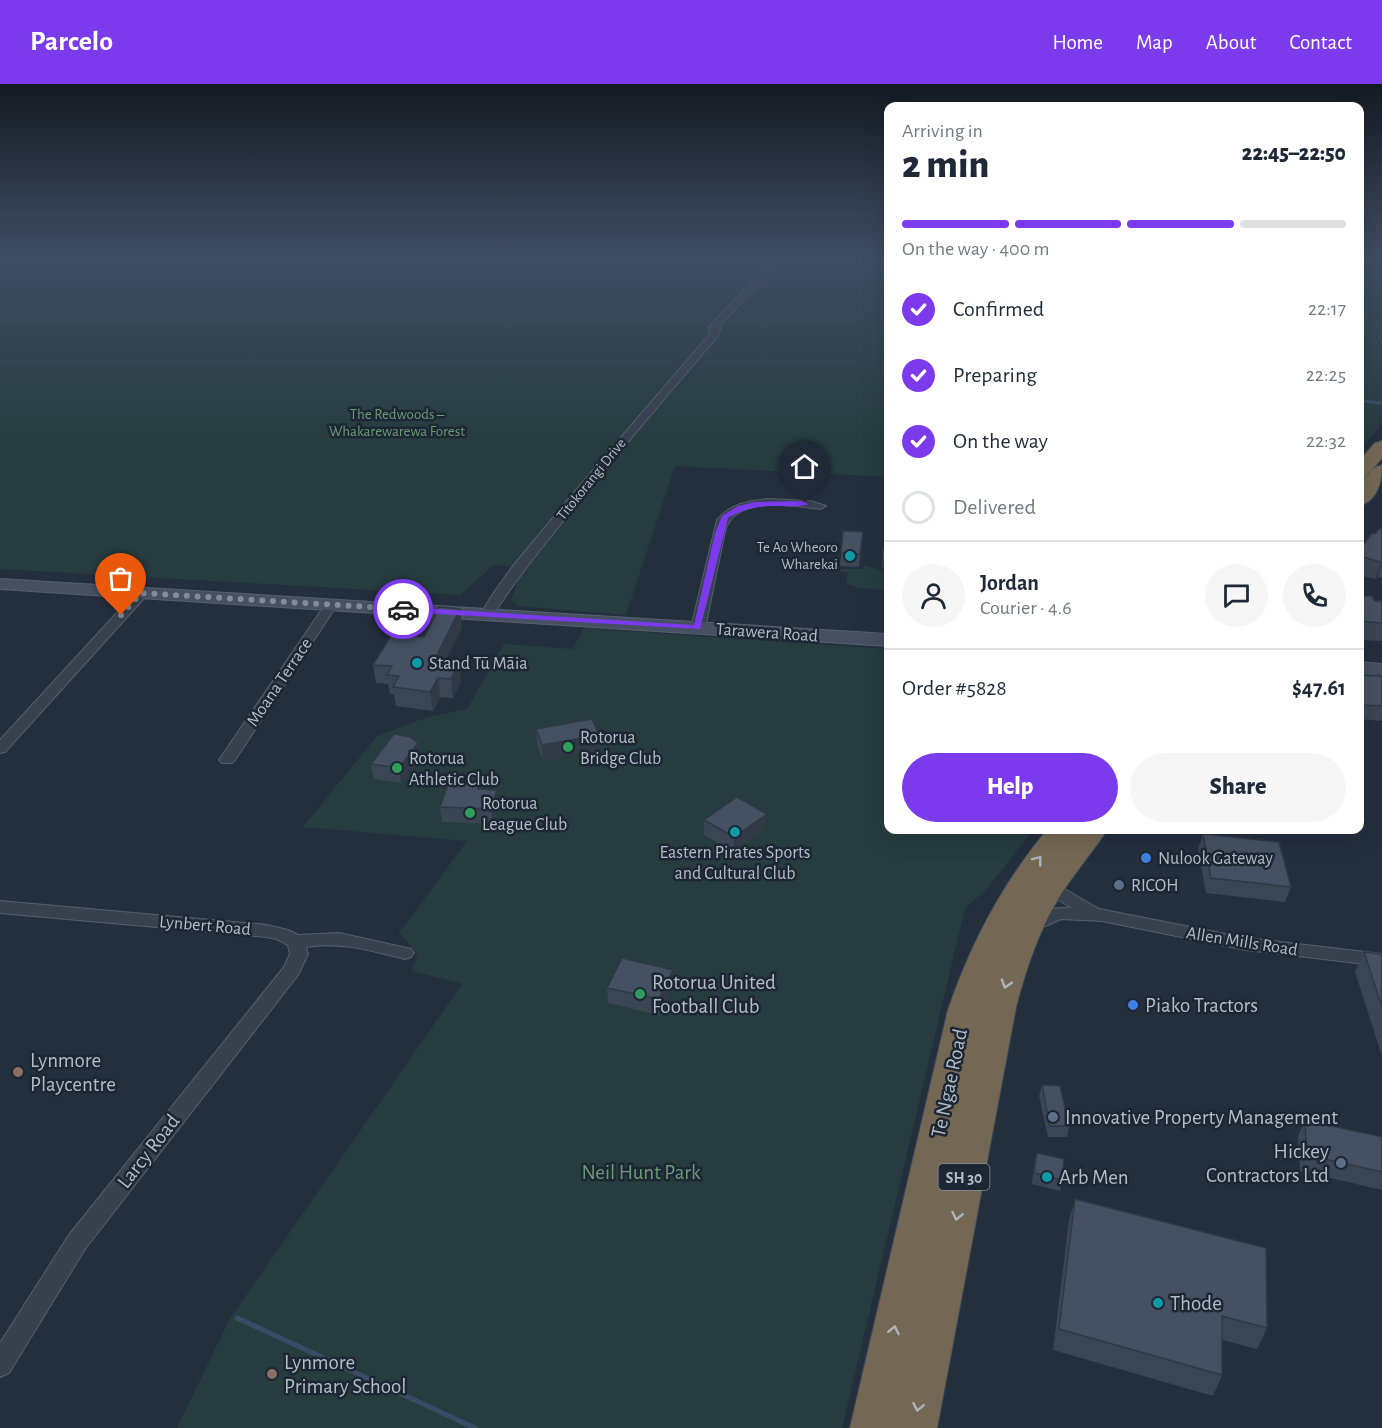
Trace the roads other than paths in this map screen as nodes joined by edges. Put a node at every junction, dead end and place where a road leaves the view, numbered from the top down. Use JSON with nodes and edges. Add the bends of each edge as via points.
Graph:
{"nodes":[{"id":1,"x":724,"y":318,"type":"edge"},
{"id":2,"x":1382,"y":447,"type":"edge"},
{"id":3,"x":1375,"y":475,"type":"edge"},
{"id":4,"x":1364,"y":492,"type":"edge"},
{"id":5,"x":820,"y":506,"type":"dead end"},
{"id":6,"x":0,"y":584,"type":"edge"},
{"id":7,"x":141,"y":593,"type":"junction"},
{"id":8,"x":331,"y":605,"type":"junction"},
{"id":9,"x":487,"y":614,"type":"junction"},
{"id":10,"x":698,"y":627,"type":"junction"},
{"id":11,"x":884,"y":640,"type":"edge"},
{"id":12,"x":1364,"y":669,"type":"edge"},
{"id":13,"x":1382,"y":670,"type":"edge"},
{"id":14,"x":2,"y":745,"type":"edge"},
{"id":15,"x":227,"y":759,"type":"dead end"},
{"id":16,"x":1059,"y":834,"type":"edge"},
{"id":17,"x":1089,"y":834,"type":"edge"},
{"id":18,"x":1048,"y":894,"type":"junction"},
{"id":19,"x":0,"y":907,"type":"edge"},
{"id":20,"x":296,"y":942,"type":"junction"},
{"id":21,"x":405,"y":953,"type":"dead end"},
{"id":22,"x":1382,"y":960,"type":"edge"},
{"id":23,"x":0,"y":1365,"type":"edge"},
{"id":24,"x":873,"y":1428,"type":"edge"},
{"id":25,"x":914,"y":1428,"type":"edge"}],
"edges":[{"from":1,"to":9,"type":"street","name":"Tītokorangi Drive","via":[[517,570]]},
{"from":2,"to":3,"type":"highway"},
{"from":3,"to":4,"type":"highway"},
{"from":5,"to":10,"type":"street","via":[[755,504],[725,517]]},
{"from":6,"to":7,"type":"main road","name":"Tarawera Road"},
{"from":7,"to":8,"type":"main road","name":"Tarawera Road"},
{"from":7,"to":14,"type":"street"},
{"from":8,"to":9,"type":"main road","name":"Tarawera Road"},
{"from":8,"to":15,"type":"street","name":"Moana Terrace"},
{"from":9,"to":10,"type":"main road","name":"Tarawera Road"},
{"from":10,"to":11,"type":"main road","name":"Tarawera Road"},
{"from":12,"to":13,"type":"main road"},
{"from":18,"to":16,"type":"highway","name":"Te Ngae Road","number":"SH 30","one_way":true,"via":[[1026,875]]},
{"from":17,"to":18,"type":"highway","name":"Te Ngae Road","number":"SH 30"},
{"from":18,"to":22,"type":"street","name":"Allen Mills Road","via":[[1102,915],[1246,944]]},
{"from":24,"to":18,"type":"highway","name":"Te Ngae Road","number":"SH 30","one_way":true,"via":[[965,1010],[977,971],[992,936]]},
{"from":18,"to":25,"type":"highway","name":"Te Ngae Road","number":"SH 30","one_way":true,"via":[[1016,951],[999,1007]]},
{"from":19,"to":20,"type":"street","name":"Lynbert Road","via":[[267,931]]},
{"from":20,"to":21,"type":"street","via":[[339,938]]},
{"from":20,"to":23,"type":"street","name":"Larcy Road","via":[[299,954],[290,972],[77,1242]]}]}
